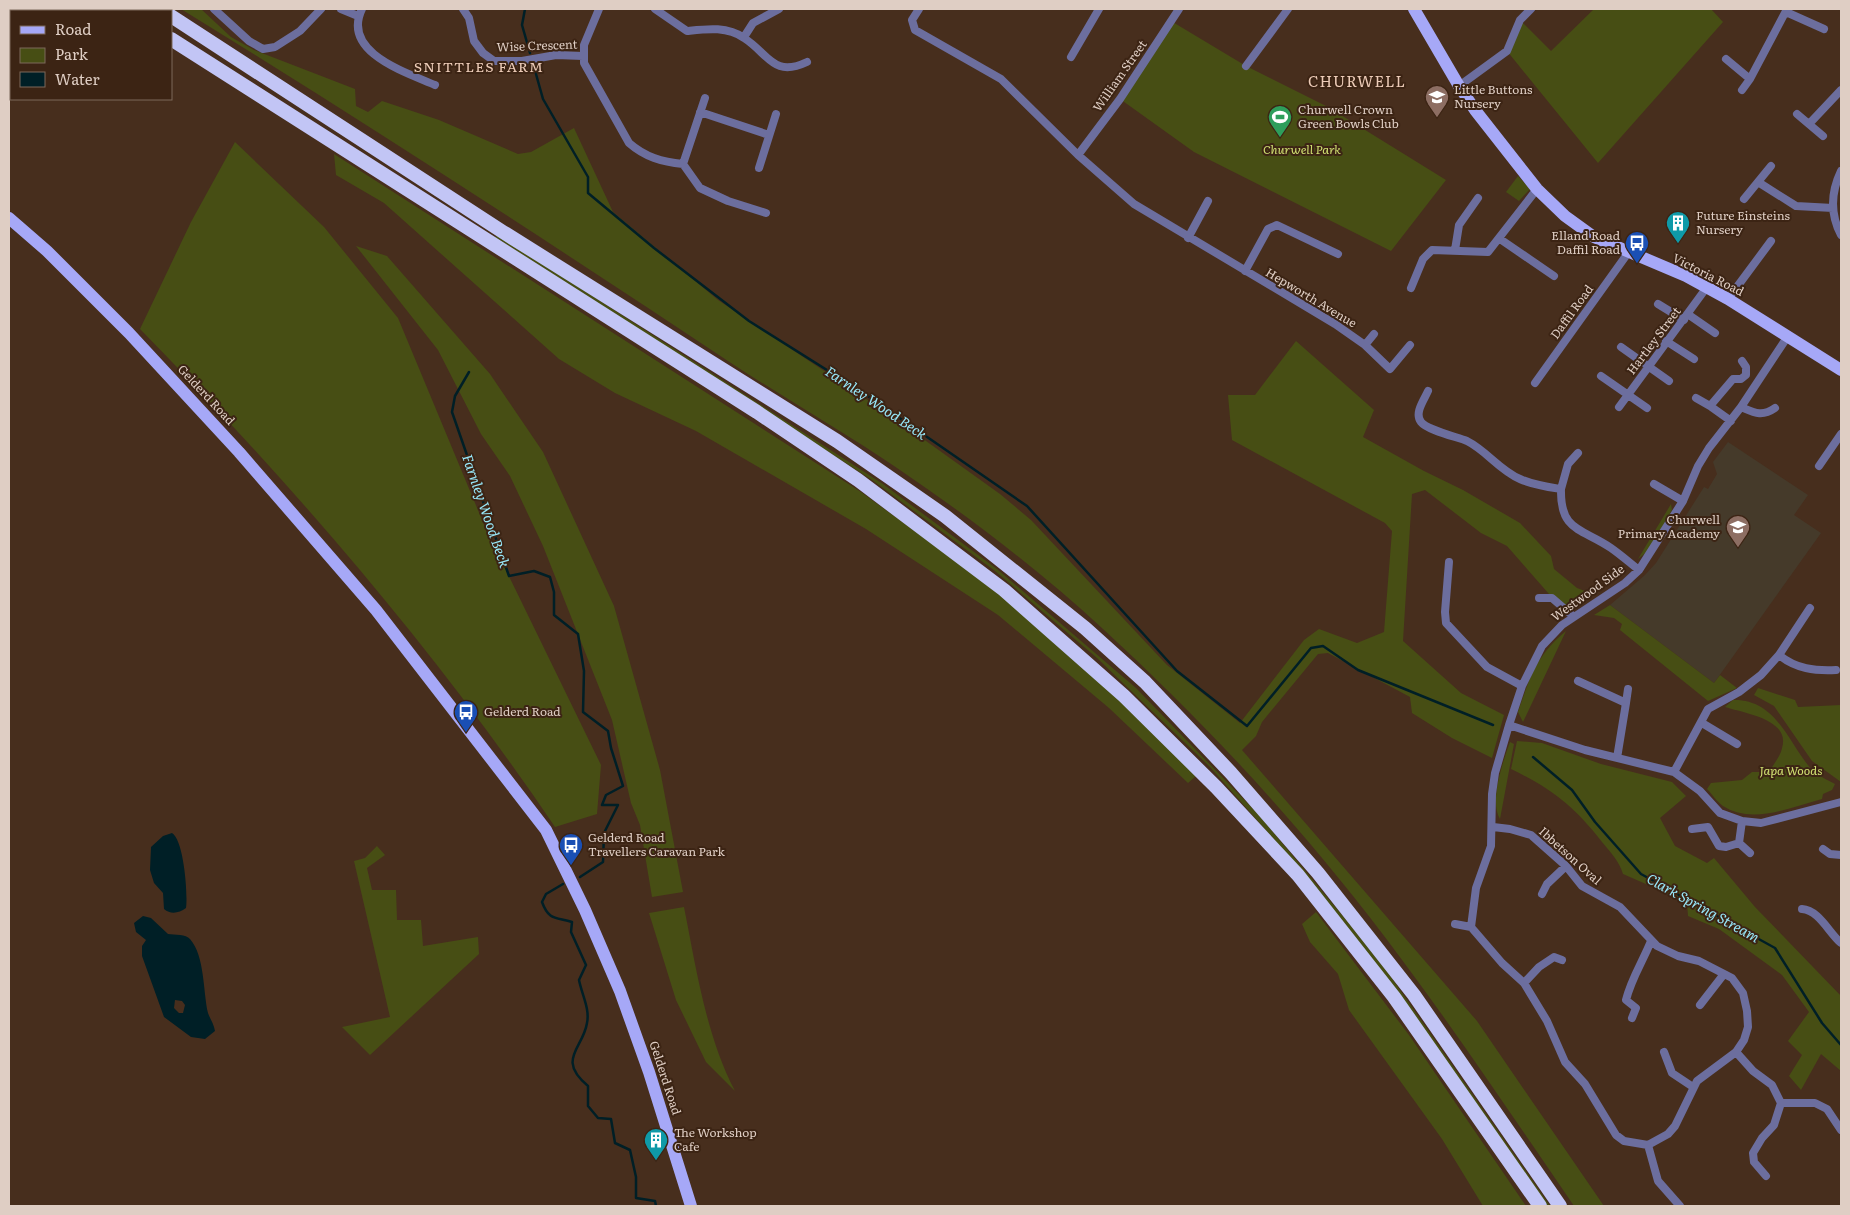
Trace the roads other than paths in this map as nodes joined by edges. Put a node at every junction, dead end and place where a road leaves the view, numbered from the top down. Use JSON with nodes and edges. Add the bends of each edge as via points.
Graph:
{"nodes":[{"id":1,"x":214,"y":9,"type":"edge"},
{"id":2,"x":321,"y":9,"type":"edge"},
{"id":3,"x":341,"y":9,"type":"edge"},
{"id":4,"x":463,"y":9,"type":"edge"},
{"id":5,"x":599,"y":9,"type":"edge"},
{"id":6,"x":655,"y":9,"type":"edge"},
{"id":7,"x":779,"y":9,"type":"edge"},
{"id":8,"x":919,"y":9,"type":"edge"},
{"id":9,"x":1099,"y":9,"type":"edge"},
{"id":10,"x":1179,"y":9,"type":"edge"},
{"id":11,"x":1288,"y":9,"type":"edge"},
{"id":12,"x":1414,"y":9,"type":"edge"},
{"id":13,"x":1531,"y":9,"type":"edge"},
{"id":14,"x":1787,"y":10,"type":"edge"},
{"id":15,"x":360,"y":12,"type":"edge"},
{"id":16,"x":172,"y":17,"type":"edge"},
{"id":17,"x":1824,"y":28,"type":"dead end"},
{"id":18,"x":744,"y":37,"type":"junction"},
{"id":19,"x":172,"y":40,"type":"edge"},
{"id":20,"x":583,"y":56,"type":"junction"},
{"id":21,"x":1071,"y":57,"type":"dead end"},
{"id":22,"x":1726,"y":59,"type":"dead end"},
{"id":23,"x":807,"y":62,"type":"dead end"},
{"id":24,"x":1246,"y":66,"type":"dead end"},
{"id":25,"x":1750,"y":79,"type":"junction"},
{"id":26,"x":435,"y":85,"type":"dead end"},
{"id":27,"x":1459,"y":86,"type":"junction"},
{"id":28,"x":1742,"y":90,"type":"dead end"},
{"id":29,"x":1841,"y":90,"type":"edge"},
{"id":30,"x":705,"y":98,"type":"dead end"},
{"id":31,"x":700,"y":112,"type":"junction"},
{"id":32,"x":776,"y":114,"type":"dead end"},
{"id":33,"x":1796,"y":114,"type":"dead end"},
{"id":34,"x":1809,"y":124,"type":"junction"},
{"id":35,"x":769,"y":136,"type":"junction"},
{"id":36,"x":1823,"y":136,"type":"dead end"},
{"id":37,"x":1078,"y":155,"type":"junction"},
{"id":38,"x":683,"y":164,"type":"junction"},
{"id":39,"x":1771,"y":166,"type":"dead end"},
{"id":40,"x":760,"y":168,"type":"dead end"},
{"id":41,"x":1841,"y":171,"type":"edge"},
{"id":42,"x":1758,"y":182,"type":"junction"},
{"id":43,"x":1537,"y":189,"type":"junction"},
{"id":44,"x":1478,"y":198,"type":"dead end"},
{"id":45,"x":1744,"y":199,"type":"dead end"},
{"id":46,"x":1208,"y":201,"type":"dead end"},
{"id":47,"x":1833,"y":208,"type":"junction"},
{"id":48,"x":766,"y":213,"type":"dead end"},
{"id":49,"x":9,"y":218,"type":"edge"},
{"id":50,"x":1841,"y":235,"type":"edge"},
{"id":51,"x":1188,"y":238,"type":"junction"},
{"id":52,"x":1500,"y":239,"type":"junction"},
{"id":53,"x":1771,"y":241,"type":"dead end"},
{"id":54,"x":1455,"y":250,"type":"junction"},
{"id":55,"x":1628,"y":253,"type":"junction"},
{"id":56,"x":1338,"y":254,"type":"dead end"},
{"id":57,"x":1245,"y":271,"type":"junction"},
{"id":58,"x":1554,"y":276,"type":"dead end"},
{"id":59,"x":1411,"y":288,"type":"dead end"},
{"id":60,"x":1707,"y":288,"type":"junction"},
{"id":61,"x":1728,"y":300,"type":"junction"},
{"id":62,"x":1658,"y":304,"type":"dead end"},
{"id":63,"x":1686,"y":317,"type":"junction"},
{"id":64,"x":1715,"y":333,"type":"dead end"},
{"id":65,"x":1374,"y":334,"type":"dead end"},
{"id":66,"x":1788,"y":336,"type":"junction"},
{"id":67,"x":1666,"y":341,"type":"junction"},
{"id":68,"x":1365,"y":345,"type":"junction"},
{"id":69,"x":1410,"y":345,"type":"dead end"},
{"id":70,"x":1621,"y":347,"type":"dead end"},
{"id":71,"x":1694,"y":359,"type":"dead end"},
{"id":72,"x":1742,"y":361,"type":"dead end"},
{"id":73,"x":1648,"y":366,"type":"junction"},
{"id":74,"x":1841,"y":370,"type":"edge"},
{"id":75,"x":1601,"y":376,"type":"dead end"},
{"id":76,"x":1669,"y":380,"type":"dead end"},
{"id":77,"x":1535,"y":383,"type":"dead end"},
{"id":78,"x":1428,"y":391,"type":"dead end"},
{"id":79,"x":1628,"y":394,"type":"junction"},
{"id":80,"x":1696,"y":398,"type":"dead end"},
{"id":81,"x":1710,"y":406,"type":"junction"},
{"id":82,"x":1619,"y":407,"type":"dead end"},
{"id":83,"x":1741,"y":407,"type":"junction"},
{"id":84,"x":1647,"y":408,"type":"dead end"},
{"id":85,"x":1775,"y":408,"type":"dead end"},
{"id":86,"x":1731,"y":422,"type":"junction"},
{"id":87,"x":1841,"y":434,"type":"edge"},
{"id":88,"x":1578,"y":453,"type":"dead end"},
{"id":89,"x":1819,"y":466,"type":"dead end"},
{"id":90,"x":1654,"y":484,"type":"dead end"},
{"id":91,"x":1561,"y":489,"type":"junction"},
{"id":92,"x":1683,"y":501,"type":"junction"},
{"id":93,"x":1449,"y":562,"type":"dead end"},
{"id":94,"x":1639,"y":570,"type":"junction"},
{"id":95,"x":1539,"y":598,"type":"dead end"},
{"id":96,"x":1810,"y":608,"type":"dead end"},
{"id":97,"x":1574,"y":617,"type":"junction"},
{"id":98,"x":1779,"y":655,"type":"junction"},
{"id":99,"x":1836,"y":670,"type":"dead end"},
{"id":100,"x":1578,"y":681,"type":"dead end"},
{"id":101,"x":1522,"y":686,"type":"junction"},
{"id":102,"x":1628,"y":689,"type":"dead end"},
{"id":103,"x":1626,"y":703,"type":"junction"},
{"id":104,"x":1702,"y":723,"type":"junction"},
{"id":105,"x":1509,"y":726,"type":"junction"},
{"id":106,"x":1737,"y":744,"type":"dead end"},
{"id":107,"x":1617,"y":758,"type":"junction"},
{"id":108,"x":1674,"y":772,"type":"junction"},
{"id":109,"x":1841,"y":802,"type":"edge"},
{"id":110,"x":1742,"y":821,"type":"junction"},
{"id":111,"x":1493,"y":827,"type":"junction"},
{"id":112,"x":1692,"y":830,"type":"dead end"},
{"id":113,"x":1739,"y":843,"type":"junction"},
{"id":114,"x":1823,"y":849,"type":"dead end"},
{"id":115,"x":1750,"y":853,"type":"dead end"},
{"id":116,"x":1830,"y":854,"type":"junction"},
{"id":117,"x":1841,"y":855,"type":"edge"},
{"id":118,"x":1826,"y":862,"type":"dead end"},
{"id":119,"x":1566,"y":866,"type":"junction"},
{"id":120,"x":1542,"y":894,"type":"dead end"},
{"id":121,"x":1802,"y":909,"type":"dead end"},
{"id":122,"x":1455,"y":924,"type":"dead end"},
{"id":123,"x":1471,"y":927,"type":"junction"},
{"id":124,"x":1651,"y":941,"type":"junction"},
{"id":125,"x":1841,"y":943,"type":"edge"},
{"id":126,"x":1562,"y":960,"type":"dead end"},
{"id":127,"x":1724,"y":974,"type":"junction"},
{"id":128,"x":1524,"y":983,"type":"junction"},
{"id":129,"x":1700,"y":1005,"type":"dead end"},
{"id":130,"x":1632,"y":1018,"type":"dead end"},
{"id":131,"x":1664,"y":1052,"type":"dead end"},
{"id":132,"x":1736,"y":1052,"type":"junction"},
{"id":133,"x":1693,"y":1087,"type":"junction"},
{"id":134,"x":1781,"y":1103,"type":"junction"},
{"id":135,"x":1841,"y":1130,"type":"edge"},
{"id":136,"x":1648,"y":1145,"type":"junction"},
{"id":137,"x":1766,"y":1176,"type":"dead end"},
{"id":138,"x":691,"y":1206,"type":"edge"},
{"id":139,"x":1540,"y":1206,"type":"edge"},
{"id":140,"x":1560,"y":1206,"type":"edge"},
{"id":141,"x":1680,"y":1206,"type":"edge"}],
"edges":[{"from":1,"to":2,"type":"street","via":[[249,41],[263,49],[275,47],[300,32]]},
{"from":3,"to":15,"type":"street"},
{"from":4,"to":20,"type":"street","name":"Wise Crescent","via":[[470,18],[474,41],[482,53],[494,61],[522,61],[556,54]]},
{"from":5,"to":20,"type":"street","via":[[588,32]]},
{"from":6,"to":18,"type":"street","via":[[687,31],[717,28]]},
{"from":7,"to":18,"type":"street","via":[[753,23]]},
{"from":8,"to":37,"type":"street","name":"Hepworth Avenue","via":[[912,20],[915,30],[1001,79]]},
{"from":9,"to":21,"type":"street"},
{"from":10,"to":37,"type":"street","name":"William Street","via":[[1120,99]]},
{"from":11,"to":24,"type":"street"},
{"from":12,"to":27,"type":"main road","name":"Victoria Road"},
{"from":13,"to":27,"type":"street","via":[[1520,20],[1506,51]]},
{"from":14,"to":17,"type":"street"},
{"from":14,"to":25,"type":"street"},
{"from":15,"to":26,"type":"street","via":[[358,37],[372,54]]},
{"from":16,"to":140,"type":"highway","via":[[503,232],[837,440],[945,516],[1085,628],[1145,682],[1231,773],[1318,873],[1414,995]]},
{"from":18,"to":23,"type":"street","via":[[776,66],[794,68]]},
{"from":19,"to":139,"type":"highway","via":[[757,412],[865,486],[1011,596],[1088,663],[1216,787],[1298,875],[1400,1005]]},
{"from":20,"to":38,"type":"street","via":[[586,69],[628,144],[654,158]]},
{"from":22,"to":25,"type":"street"},
{"from":25,"to":28,"type":"street"},
{"from":27,"to":43,"type":"main road","name":"Victoria Road"},
{"from":29,"to":34,"type":"street"},
{"from":30,"to":31,"type":"street"},
{"from":31,"to":35,"type":"street"},
{"from":31,"to":38,"type":"street"},
{"from":32,"to":35,"type":"street"},
{"from":33,"to":34,"type":"street"},
{"from":34,"to":36,"type":"street"},
{"from":35,"to":40,"type":"street"},
{"from":37,"to":51,"type":"street","name":"Hepworth Avenue","via":[[1134,204]]},
{"from":38,"to":48,"type":"street","via":[[700,188],[710,194]]},
{"from":39,"to":42,"type":"street"},
{"from":41,"to":47,"type":"street","via":[[1835,185]]},
{"from":42,"to":45,"type":"street"},
{"from":42,"to":47,"type":"street","via":[[1796,206]]},
{"from":43,"to":52,"type":"street"},
{"from":43,"to":55,"type":"main road","name":"Victoria Road","via":[[1565,216],[1594,237]]},
{"from":44,"to":54,"type":"street","via":[[1459,225]]},
{"from":46,"to":51,"type":"street"},
{"from":47,"to":50,"type":"street","via":[[1834,223]]},
{"from":49,"to":138,"type":"main road","name":"Gelderd Road","via":[[129,332],[239,452],[376,610],[546,830],[620,991]]},
{"from":51,"to":57,"type":"street","name":"Hepworth Avenue"},
{"from":52,"to":54,"type":"street","via":[[1488,252]]},
{"from":52,"to":58,"type":"street"},
{"from":53,"to":61,"type":"street"},
{"from":54,"to":59,"type":"street","via":[[1432,250],[1427,254],[1418,267]]},
{"from":55,"to":60,"type":"main road","name":"Victoria Road"},
{"from":55,"to":77,"type":"street","name":"Daffil Road"},
{"from":56,"to":57,"type":"street","via":[[1277,224],[1268,229]]},
{"from":57,"to":68,"type":"street","name":"Hepworth Avenue","via":[[1336,324]]},
{"from":60,"to":61,"type":"main road","name":"Victoria Road"},
{"from":60,"to":63,"type":"street","name":"Hartley Street"},
{"from":61,"to":66,"type":"main road","name":"Victoria Road"},
{"from":62,"to":63,"type":"street"},
{"from":63,"to":64,"type":"street"},
{"from":63,"to":67,"type":"street","name":"Hartley Street"},
{"from":65,"to":68,"type":"street"},
{"from":66,"to":74,"type":"main road","name":"Victoria Road"},
{"from":66,"to":83,"type":"street","name":"Westwood Side"},
{"from":67,"to":71,"type":"street"},
{"from":67,"to":73,"type":"street","name":"Hartley Street"},
{"from":68,"to":69,"type":"street","name":"Hepworth Avenue","via":[[1390,369]]},
{"from":70,"to":73,"type":"street"},
{"from":72,"to":81,"type":"street","via":[[1746,375],[1733,379]]},
{"from":73,"to":76,"type":"street"},
{"from":73,"to":79,"type":"street","name":"Hartley Street"},
{"from":75,"to":79,"type":"street"},
{"from":78,"to":91,"type":"street","via":[[1418,410],[1418,417],[1425,426],[1480,447],[1519,479]]},
{"from":79,"to":82,"type":"street","name":"Hartley Street"},
{"from":79,"to":84,"type":"street"},
{"from":80,"to":81,"type":"street"},
{"from":81,"to":86,"type":"street"},
{"from":83,"to":85,"type":"street","via":[[1758,414]]},
{"from":83,"to":86,"type":"street","name":"Westwood Side"},
{"from":86,"to":92,"type":"street","name":"Westwood Side","via":[[1698,466]]},
{"from":87,"to":89,"type":"street"},
{"from":88,"to":91,"type":"street","via":[[1568,464]]},
{"from":90,"to":92,"type":"street"},
{"from":91,"to":94,"type":"street","via":[[1561,505],[1570,525],[1611,548]]},
{"from":92,"to":94,"type":"street","name":"Westwood Side"},
{"from":93,"to":101,"type":"street","via":[[1444,612],[1446,623],[1488,667]]},
{"from":94,"to":97,"type":"street","name":"Westwood Side"},
{"from":95,"to":97,"type":"street","via":[[1552,598]]},
{"from":96,"to":98,"type":"street"},
{"from":97,"to":101,"type":"street","name":"Westwood Side","via":[[1557,629],[1542,646]]},
{"from":98,"to":99,"type":"street","via":[[1797,666]]},
{"from":98,"to":104,"type":"street","via":[[1761,676],[1708,709]]},
{"from":100,"to":103,"type":"street"},
{"from":101,"to":105,"type":"street","name":"Westwood Side"},
{"from":102,"to":103,"type":"street"},
{"from":103,"to":107,"type":"street"},
{"from":104,"to":106,"type":"street"},
{"from":104,"to":108,"type":"street"},
{"from":105,"to":107,"type":"street"},
{"from":105,"to":111,"type":"street","via":[[1495,773]]},
{"from":107,"to":108,"type":"street"},
{"from":108,"to":110,"type":"street","via":[[1700,791],[1720,812]]},
{"from":109,"to":110,"type":"street","via":[[1761,823]]},
{"from":110,"to":113,"type":"street"},
{"from":111,"to":119,"type":"street","name":"Ibbetson Oval","via":[[1531,835]]},
{"from":111,"to":123,"type":"street","via":[[1491,846],[1476,888]]},
{"from":112,"to":113,"type":"street","via":[[1708,827],[1719,846]]},
{"from":113,"to":115,"type":"street"},
{"from":114,"to":116,"type":"street"},
{"from":116,"to":117,"type":"street"},
{"from":116,"to":118,"type":"street"},
{"from":119,"to":120,"type":"street","via":[[1547,884]]},
{"from":119,"to":124,"type":"street","name":"Ibbetson Oval","via":[[1582,886],[1620,907]]},
{"from":121,"to":125,"type":"street","via":[[1809,909],[1815,914]]},
{"from":122,"to":123,"type":"street"},
{"from":123,"to":128,"type":"street","via":[[1502,964]]},
{"from":124,"to":127,"type":"street","name":"Ibbetson Oval","via":[[1678,956],[1699,961]]},
{"from":124,"to":130,"type":"street","via":[[1628,990],[1626,1000],[1636,1008]]},
{"from":126,"to":128,"type":"street","via":[[1554,957],[1548,960]]},
{"from":127,"to":129,"type":"street"},
{"from":127,"to":132,"type":"street","name":"Ibbetson Oval","via":[[1732,978],[1743,992],[1747,1011],[1748,1027]]},
{"from":128,"to":136,"type":"street","via":[[1547,1021],[1565,1062],[1585,1084],[1616,1135],[1624,1141]]},
{"from":131,"to":133,"type":"street","via":[[1672,1073]]},
{"from":132,"to":133,"type":"street","name":"Ibbetson Oval"},
{"from":132,"to":134,"type":"street","via":[[1753,1072],[1772,1085]]},
{"from":133,"to":136,"type":"street","name":"Ibbetson Oval","via":[[1675,1126],[1668,1134]]},
{"from":134,"to":135,"type":"street","via":[[1815,1103],[1827,1109]]},
{"from":134,"to":137,"type":"street","via":[[1774,1125],[1750,1158]]},
{"from":136,"to":141,"type":"street","via":[[1658,1181]]}]}
